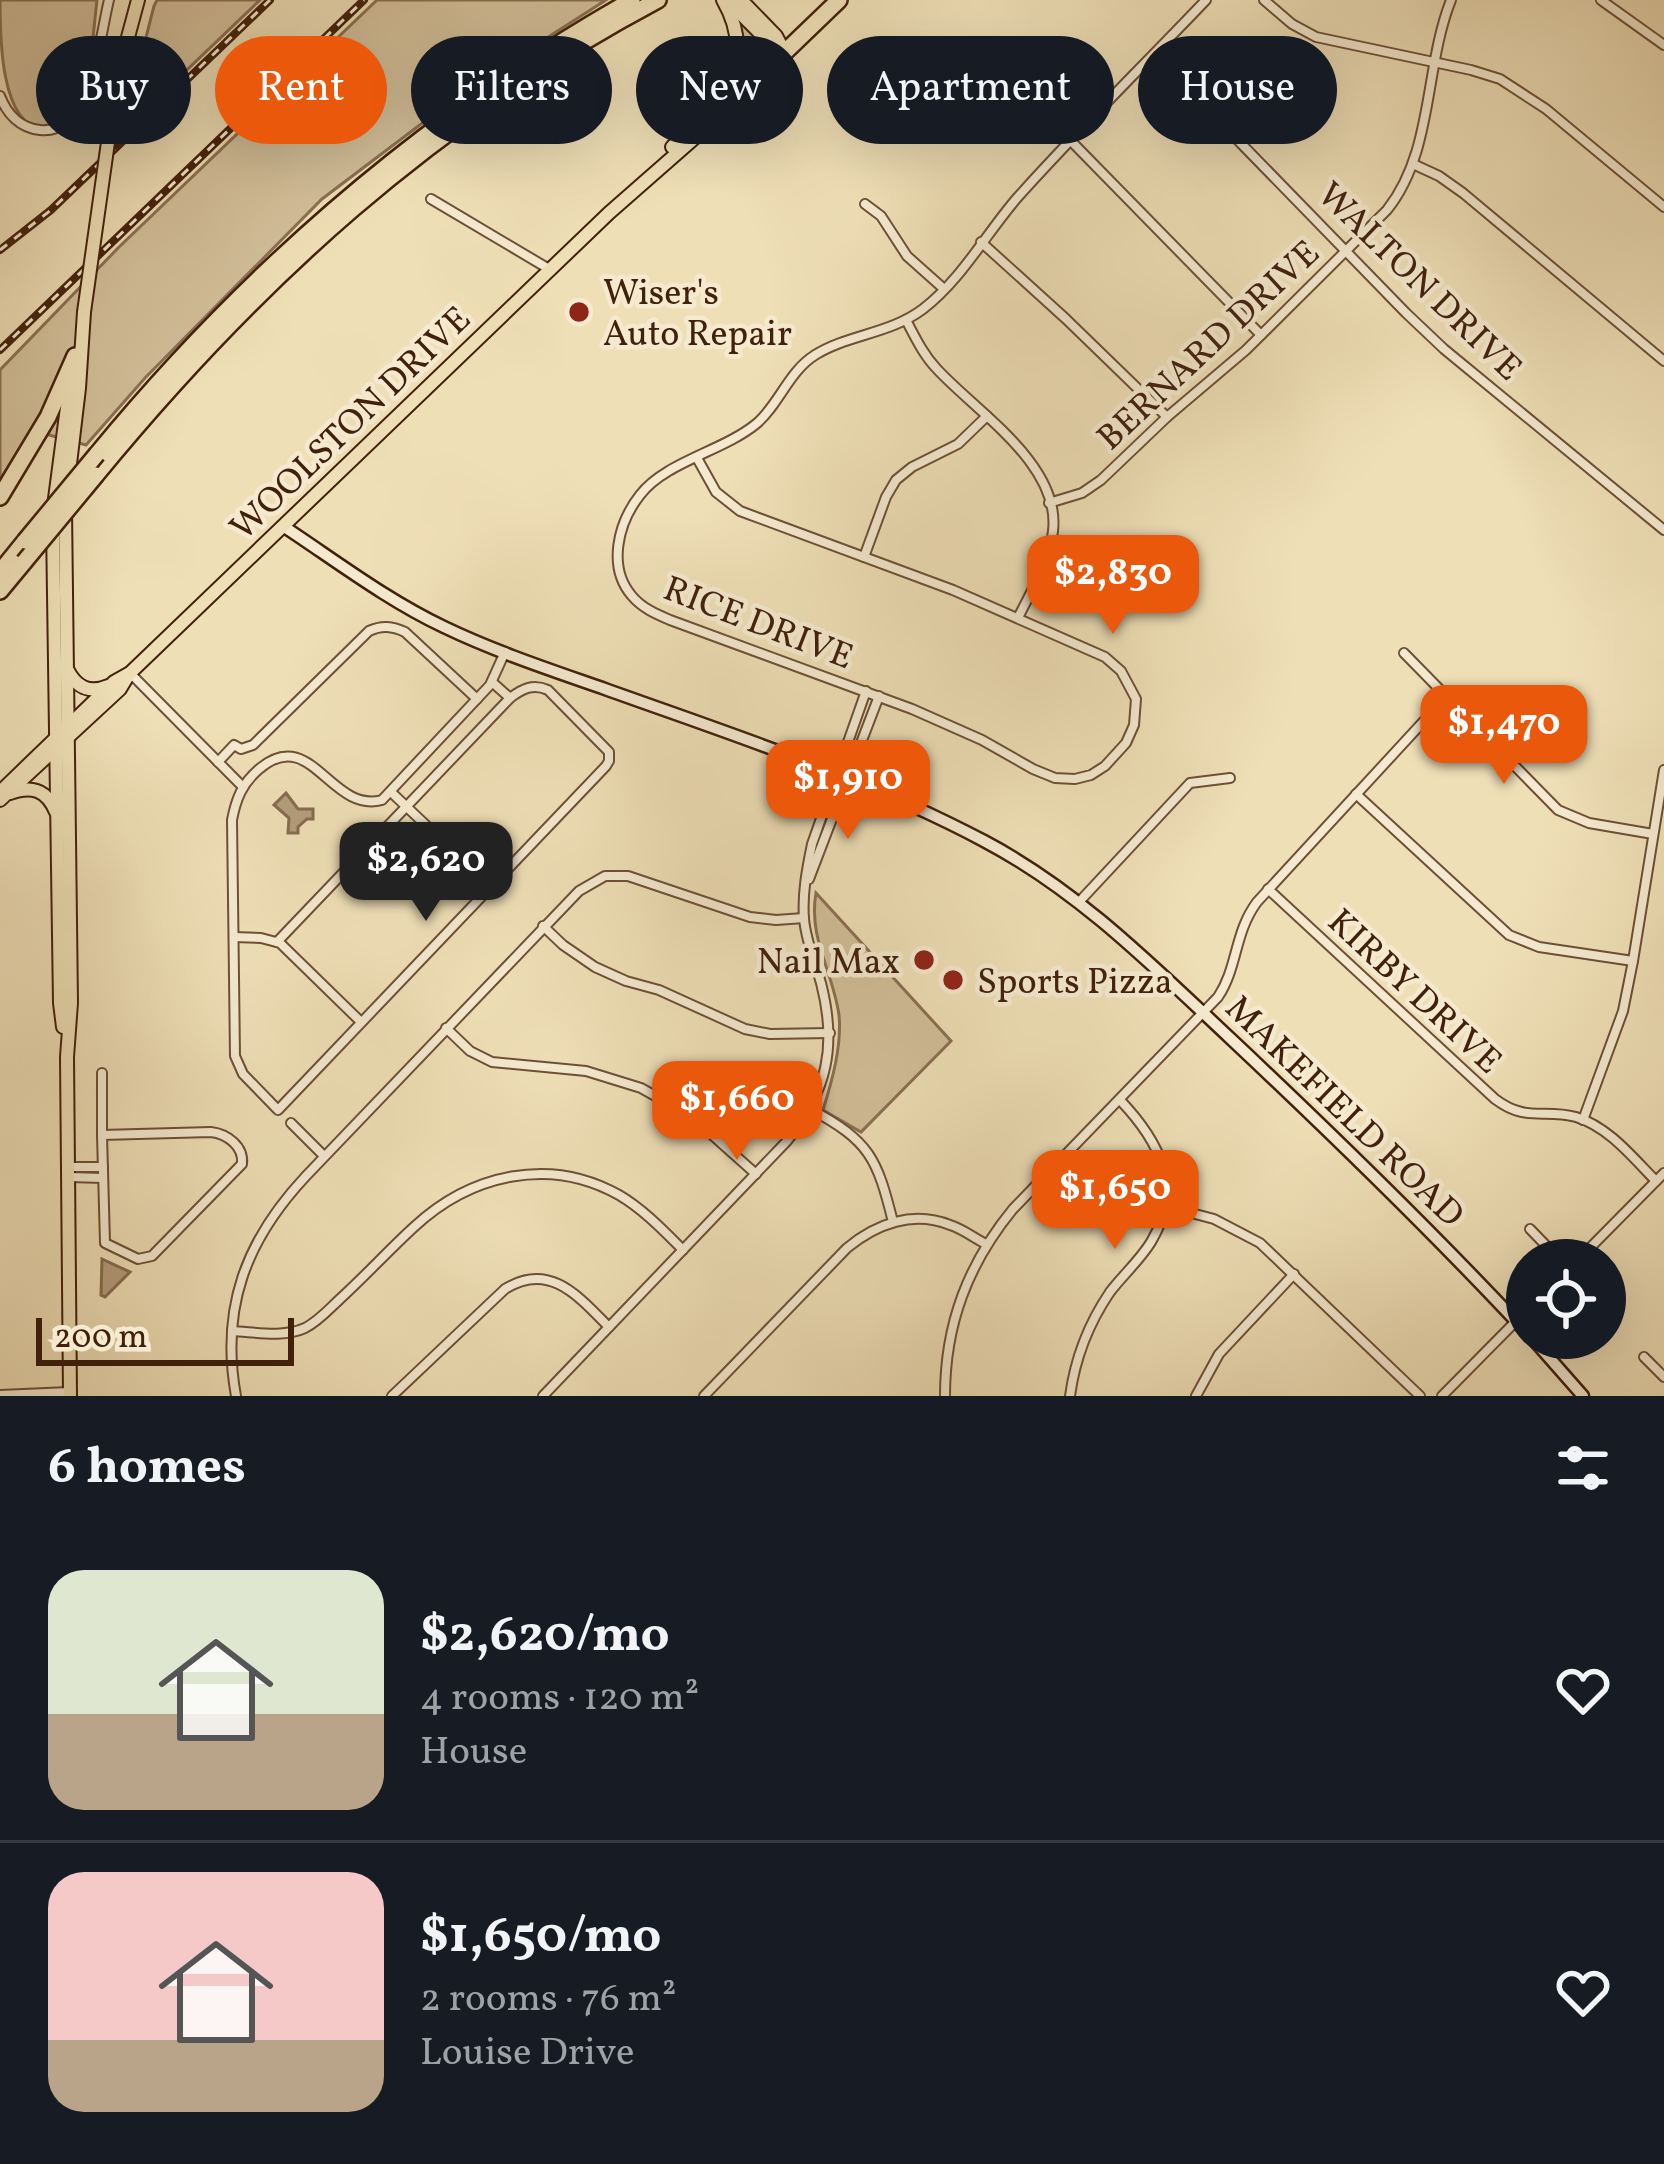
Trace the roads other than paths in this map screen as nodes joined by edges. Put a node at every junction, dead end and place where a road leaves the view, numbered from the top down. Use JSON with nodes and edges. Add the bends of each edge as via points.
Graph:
{"nodes":[{"id":1,"x":109,"y":0,"type":"edge"},
{"id":2,"x":138,"y":0,"type":"edge"},
{"id":3,"x":632,"y":0,"type":"edge"},
{"id":4,"x":658,"y":0,"type":"edge"},
{"id":5,"x":725,"y":0,"type":"edge"},
{"id":6,"x":741,"y":0,"type":"edge"},
{"id":7,"x":839,"y":0,"type":"edge"},
{"id":8,"x":1206,"y":0,"type":"edge"},
{"id":9,"x":1264,"y":0,"type":"edge"},
{"id":10,"x":1451,"y":0,"type":"edge"},
{"id":11,"x":1601,"y":0,"type":"edge"},
{"id":12,"x":762,"y":36,"type":"edge"},
{"id":13,"x":776,"y":36,"type":"edge"},
{"id":14,"x":802,"y":36,"type":"edge"},
{"id":15,"x":1171,"y":36,"type":"edge"},
{"id":16,"x":1664,"y":45,"type":"edge"},
{"id":17,"x":1434,"y":63,"type":"junction"},
{"id":18,"x":1138,"y":71,"type":"edge"},
{"id":19,"x":0,"y":95,"type":"edge"},
{"id":20,"x":1114,"y":96,"type":"edge"},
{"id":21,"x":689,"y":144,"type":"edge"},
{"id":22,"x":1068,"y":144,"type":"edge"},
{"id":23,"x":1074,"y":144,"type":"edge"},
{"id":24,"x":1242,"y":144,"type":"edge"},
{"id":25,"x":1413,"y":164,"type":"junction"},
{"id":26,"x":431,"y":199,"type":"dead end"},
{"id":27,"x":866,"y":204,"type":"dead end"},
{"id":28,"x":1664,"y":207,"type":"edge"},
{"id":29,"x":609,"y":213,"type":"junction"},
{"id":30,"x":982,"y":242,"type":"junction"},
{"id":31,"x":1346,"y":250,"type":"junction"},
{"id":32,"x":551,"y":270,"type":"junction"},
{"id":33,"x":944,"y":289,"type":"junction"},
{"id":34,"x":85,"y":312,"type":"junction"},
{"id":35,"x":906,"y":320,"type":"junction"},
{"id":36,"x":1261,"y":335,"type":"junction"},
{"id":37,"x":75,"y":356,"type":"junction"},
{"id":38,"x":1664,"y":361,"type":"edge"},
{"id":39,"x":987,"y":416,"type":"junction"},
{"id":40,"x":1168,"y":417,"type":"junction"},
{"id":41,"x":697,"y":458,"type":"junction"},
{"id":42,"x":0,"y":497,"type":"edge"},
{"id":43,"x":1049,"y":503,"type":"junction"},
{"id":44,"x":283,"y":526,"type":"junction"},
{"id":45,"x":1664,"y":530,"type":"edge"},
{"id":46,"x":864,"y":557,"type":"junction"},
{"id":47,"x":0,"y":572,"type":"edge"},
{"id":48,"x":0,"y":591,"type":"edge"},
{"id":49,"x":1018,"y":618,"type":"junction"},
{"id":50,"x":505,"y":652,"type":"junction"},
{"id":51,"x":1404,"y":653,"type":"dead end"},
{"id":52,"x":65,"y":664,"type":"junction"},
{"id":53,"x":130,"y":673,"type":"junction"},
{"id":54,"x":114,"y":682,"type":"junction"},
{"id":55,"x":492,"y":682,"type":"junction"},
{"id":56,"x":866,"y":691,"type":"junction"},
{"id":57,"x":879,"y":696,"type":"junction"},
{"id":58,"x":1446,"y":697,"type":"junction"},
{"id":59,"x":510,"y":698,"type":"junction"},
{"id":60,"x":477,"y":699,"type":"junction"},
{"id":61,"x":61,"y":738,"type":"junction"},
{"id":62,"x":218,"y":762,"type":"junction"},
{"id":63,"x":1664,"y":770,"type":"edge"},
{"id":64,"x":843,"y":776,"type":"junction"},
{"id":65,"x":1230,"y":778,"type":"dead end"},
{"id":66,"x":242,"y":786,"type":"junction"},
{"id":67,"x":391,"y":792,"type":"junction"},
{"id":68,"x":1357,"y":794,"type":"junction"},
{"id":69,"x":3,"y":795,"type":"edge"},
{"id":70,"x":407,"y":806,"type":"junction"},
{"id":71,"x":57,"y":817,"type":"junction"},
{"id":72,"x":1654,"y":834,"type":"junction"},
{"id":73,"x":490,"y":887,"type":"junction"},
{"id":74,"x":1268,"y":890,"type":"junction"},
{"id":75,"x":1079,"y":902,"type":"junction"},
{"id":76,"x":804,"y":918,"type":"junction"},
{"id":77,"x":543,"y":926,"type":"junction"},
{"id":78,"x":234,"y":937,"type":"junction"},
{"id":79,"x":277,"y":942,"type":"junction"},
{"id":80,"x":1633,"y":961,"type":"junction"},
{"id":81,"x":1203,"y":1013,"type":"junction"},
{"id":82,"x":362,"y":1023,"type":"junction"},
{"id":83,"x":446,"y":1028,"type":"junction"},
{"id":84,"x":830,"y":1033,"type":"junction"},
{"id":85,"x":67,"y":1052,"type":"junction"},
{"id":86,"x":102,"y":1073,"type":"dead end"},
{"id":87,"x":1120,"y":1100,"type":"junction"},
{"id":88,"x":810,"y":1109,"type":"junction"},
{"id":89,"x":1583,"y":1120,"type":"junction"},
{"id":90,"x":291,"y":1123,"type":"dead end"},
{"id":91,"x":102,"y":1135,"type":"junction"},
{"id":92,"x":324,"y":1156,"type":"junction"},
{"id":93,"x":69,"y":1172,"type":"junction"},
{"id":94,"x":103,"y":1172,"type":"junction"},
{"id":95,"x":1664,"y":1173,"type":"edge"},
{"id":96,"x":756,"y":1174,"type":"junction"},
{"id":97,"x":1656,"y":1181,"type":"junction"},
{"id":98,"x":1165,"y":1206,"type":"junction"},
{"id":99,"x":893,"y":1222,"type":"junction"},
{"id":100,"x":1530,"y":1229,"type":"dead end"},
{"id":101,"x":1540,"y":1239,"type":"edge"},
{"id":102,"x":1599,"y":1239,"type":"edge"},
{"id":103,"x":986,"y":1244,"type":"junction"},
{"id":104,"x":683,"y":1250,"type":"junction"},
{"id":105,"x":1294,"y":1274,"type":"junction"},
{"id":106,"x":1506,"y":1311,"type":"edge"},
{"id":107,"x":609,"y":1327,"type":"junction"},
{"id":108,"x":232,"y":1331,"type":"junction"},
{"id":109,"x":1506,"y":1331,"type":"edge"},
{"id":110,"x":1644,"y":1357,"type":"dead end"},
{"id":111,"x":1550,"y":1359,"type":"edge"},
{"id":112,"x":1664,"y":1377,"type":"edge"},
{"id":113,"x":70,"y":1394,"type":"edge"},
{"id":114,"x":0,"y":1395,"type":"edge"},
{"id":115,"x":236,"y":1396,"type":"edge"},
{"id":116,"x":392,"y":1396,"type":"edge"},
{"id":117,"x":543,"y":1396,"type":"edge"},
{"id":118,"x":704,"y":1396,"type":"edge"},
{"id":119,"x":945,"y":1396,"type":"edge"},
{"id":120,"x":1070,"y":1396,"type":"edge"},
{"id":121,"x":1196,"y":1396,"type":"edge"},
{"id":122,"x":1420,"y":1396,"type":"edge"},
{"id":123,"x":1442,"y":1396,"type":"edge"},
{"id":124,"x":1583,"y":1396,"type":"edge"}],
"edges":[{"from":1,"to":19,"type":"street","via":[[92,72],[67,123],[30,128]]},
{"from":2,"to":34,"type":"main road","bridge":true,"via":[[110,128]]},
{"from":3,"to":47,"type":"highway","bridge":true,"via":[[478,97],[341,202],[215,320]]},
{"from":4,"to":48,"type":"highway","bridge":true,"via":[[515,86],[349,211],[171,385]]},
{"from":5,"to":12,"type":"main road","name":"WOOLSTON DRIVE"},
{"from":5,"to":29,"type":"main road","name":"WOOLSTON DRIVE","via":[[737,39],[726,89]]},
{"from":6,"to":13,"type":"main road"},
{"from":7,"to":14,"type":"highway"},
{"from":8,"to":15,"type":"street","name":"RICE DRIVE"},
{"from":9,"to":17,"type":"street","via":[[1316,37]]},
{"from":10,"to":17,"type":"street","name":"BERNARD DRIVE"},
{"from":11,"to":16,"type":"street"},
{"from":17,"to":25,"type":"street","name":"BERNARD DRIVE"},
{"from":17,"to":28,"type":"street","via":[[1516,88]]},
{"from":18,"to":20,"type":"street","name":"RICE DRIVE"},
{"from":21,"to":29,"type":"main road","name":"WOOLSTON DRIVE"},
{"from":22,"to":30,"type":"street","name":"RICE DRIVE"},
{"from":23,"to":36,"type":"street"},
{"from":24,"to":31,"type":"street","name":"WALTON DRIVE"},
{"from":25,"to":31,"type":"street","name":"BERNARD DRIVE","via":[[1397,197]]},
{"from":25,"to":38,"type":"street","via":[[1463,193]]},
{"from":26,"to":32,"type":"street"},
{"from":27,"to":33,"type":"street"},
{"from":29,"to":32,"type":"main road","name":"WOOLSTON DRIVE"},
{"from":30,"to":33,"type":"street","name":"RICE DRIVE"},
{"from":30,"to":40,"type":"street"},
{"from":31,"to":36,"type":"street","name":"BERNARD DRIVE"},
{"from":31,"to":45,"type":"street","name":"WALTON DRIVE","via":[[1444,349]]},
{"from":32,"to":44,"type":"main road","name":"WOOLSTON DRIVE"},
{"from":33,"to":35,"type":"street","name":"RICE DRIVE"},
{"from":34,"to":37,"type":"main road"},
{"from":34,"to":52,"type":"main road","via":[[65,514]]},
{"from":35,"to":39,"type":"street","via":[[934,366]]},
{"from":35,"to":41,"type":"street","name":"RICE DRIVE","via":[[810,358],[754,426]]},
{"from":36,"to":40,"type":"street","name":"BERNARD DRIVE"},
{"from":37,"to":42,"type":"highway"},
{"from":37,"to":61,"type":"main road","via":[[52,562]]},
{"from":39,"to":43,"type":"street","via":[[1033,463]]},
{"from":39,"to":46,"type":"street","via":[[896,481]]},
{"from":40,"to":43,"type":"street","name":"BERNARD DRIVE","via":[[1091,488]]},
{"from":41,"to":46,"type":"street","name":"RICE DRIVE","via":[[716,492],[740,511]]},
{"from":41,"to":56,"type":"street","name":"RICE DRIVE","via":[[644,490],[625,520],[617,558],[627,590],[670,620]]},
{"from":43,"to":49,"type":"street","via":[[1049,547]]},
{"from":44,"to":50,"type":"street","name":"MAKEFIELD ROAD","via":[[413,611]]},
{"from":44,"to":53,"type":"main road","name":"WOOLSTON DRIVE"},
{"from":46,"to":49,"type":"street","name":"RICE DRIVE"},
{"from":49,"to":57,"type":"street","name":"RICE DRIVE","via":[[1105,657],[1129,681],[1134,725],[1100,770],[1075,779],[1049,776]]},
{"from":50,"to":55,"type":"street"},
{"from":50,"to":64,"type":"street","name":"MAKEFIELD ROAD"},
{"from":51,"to":58,"type":"street"},
{"from":52,"to":54,"type":"main road","via":[[84,688]]},
{"from":52,"to":61,"type":"main road"},
{"from":53,"to":54,"type":"main road","name":"WOOLSTON DRIVE"},
{"from":53,"to":61,"type":"main road","name":"WOOLSTON DRIVE"},
{"from":53,"to":62,"type":"street"},
{"from":54,"to":61,"type":"main road","name":"WOOLSTON DRIVE"},
{"from":55,"to":59,"type":"street"},
{"from":55,"to":60,"type":"street"},
{"from":56,"to":57,"type":"street","name":"RICE DRIVE"},
{"from":56,"to":64,"type":"street"},
{"from":57,"to":64,"type":"street"},
{"from":58,"to":68,"type":"street"},
{"from":58,"to":72,"type":"street","via":[[1558,810]]},
{"from":59,"to":70,"type":"street"},
{"from":59,"to":73,"type":"street","via":[[531,686],[548,689],[610,756]]},
{"from":60,"to":62,"type":"street","via":[[405,632],[377,627],[253,745],[234,745]]},
{"from":60,"to":67,"type":"street"},
{"from":61,"to":69,"type":"main road"},
{"from":61,"to":71,"type":"main road"},
{"from":61,"to":85,"type":"main road"},
{"from":62,"to":66,"type":"street"},
{"from":63,"to":72,"type":"street"},
{"from":64,"to":75,"type":"street","name":"MAKEFIELD ROAD","via":[[988,843]]},
{"from":64,"to":76,"type":"street","via":[[812,844]]},
{"from":65,"to":75,"type":"street","via":[[1190,783]]},
{"from":66,"to":67,"type":"street","via":[[267,762],[288,757],[311,764],[358,802]]},
{"from":66,"to":78,"type":"street","via":[[232,820]]},
{"from":67,"to":70,"type":"street"},
{"from":68,"to":74,"type":"street"},
{"from":68,"to":80,"type":"street","via":[[1509,935]]},
{"from":69,"to":71,"type":"main road","via":[[41,792]]},
{"from":70,"to":73,"type":"street"},
{"from":70,"to":79,"type":"street"},
{"from":71,"to":85,"type":"main road"},
{"from":72,"to":80,"type":"street"},
{"from":73,"to":82,"type":"street"},
{"from":74,"to":81,"type":"street","via":[[1248,913],[1226,985]]},
{"from":74,"to":89,"type":"street","name":"KIRBY DRIVE","via":[[1495,1099],[1526,1114]]},
{"from":75,"to":81,"type":"street","name":"MAKEFIELD ROAD"},
{"from":76,"to":77,"type":"street","via":[[750,916],[619,875],[590,882]]},
{"from":76,"to":84,"type":"street"},
{"from":77,"to":83,"type":"street"},
{"from":77,"to":84,"type":"street","via":[[595,967],[745,1029]]},
{"from":78,"to":79,"type":"street"},
{"from":78,"to":82,"type":"street","via":[[235,1057],[278,1110]]},
{"from":79,"to":82,"type":"street"},
{"from":80,"to":89,"type":"street"},
{"from":81,"to":87,"type":"street"},
{"from":81,"to":106,"type":"street","name":"MAKEFIELD ROAD"},
{"from":83,"to":92,"type":"street"},
{"from":83,"to":96,"type":"street","via":[[492,1062],[586,1071],[641,1088],[702,1124]]},
{"from":84,"to":88,"type":"street"},
{"from":85,"to":93,"type":"main road"},
{"from":86,"to":91,"type":"street"},
{"from":87,"to":98,"type":"street","via":[[1159,1152]]},
{"from":87,"to":103,"type":"street"},
{"from":88,"to":96,"type":"street"},
{"from":88,"to":99,"type":"street","via":[[872,1156]]},
{"from":89,"to":97,"type":"street"},
{"from":90,"to":92,"type":"street"},
{"from":91,"to":94,"type":"street"},
{"from":91,"to":94,"type":"street","via":[[219,1133],[243,1158],[146,1259],[106,1244]]},
{"from":92,"to":108,"type":"street","via":[[273,1214],[248,1258]]},
{"from":93,"to":94,"type":"street"},
{"from":93,"to":113,"type":"main road"},
{"from":95,"to":97,"type":"street"},
{"from":96,"to":104,"type":"street"},
{"from":97,"to":102,"type":"street"},
{"from":98,"to":105,"type":"street","via":[[1247,1234]]},
{"from":98,"to":120,"type":"street","via":[[1153,1240],[1093,1321]]},
{"from":99,"to":103,"type":"street","via":[[940,1221]]},
{"from":99,"to":118,"type":"street","via":[[847,1248]]},
{"from":100,"to":101,"type":"street"},
{"from":103,"to":119,"type":"street","via":[[956,1311]]},
{"from":104,"to":107,"type":"street"},
{"from":104,"to":108,"type":"street","via":[[609,1190],[564,1176],[510,1175],[446,1201],[305,1328]]},
{"from":105,"to":121,"type":"street","via":[[1219,1354]]},
{"from":105,"to":122,"type":"street"},
{"from":107,"to":116,"type":"street","via":[[561,1285],[522,1280]]},
{"from":107,"to":117,"type":"street"},
{"from":108,"to":115,"type":"street"},
{"from":109,"to":123,"type":"street"},
{"from":110,"to":112,"type":"street"},
{"from":111,"to":124,"type":"street","name":"MAKEFIELD ROAD"},
{"from":113,"to":114,"type":"street"}]}
